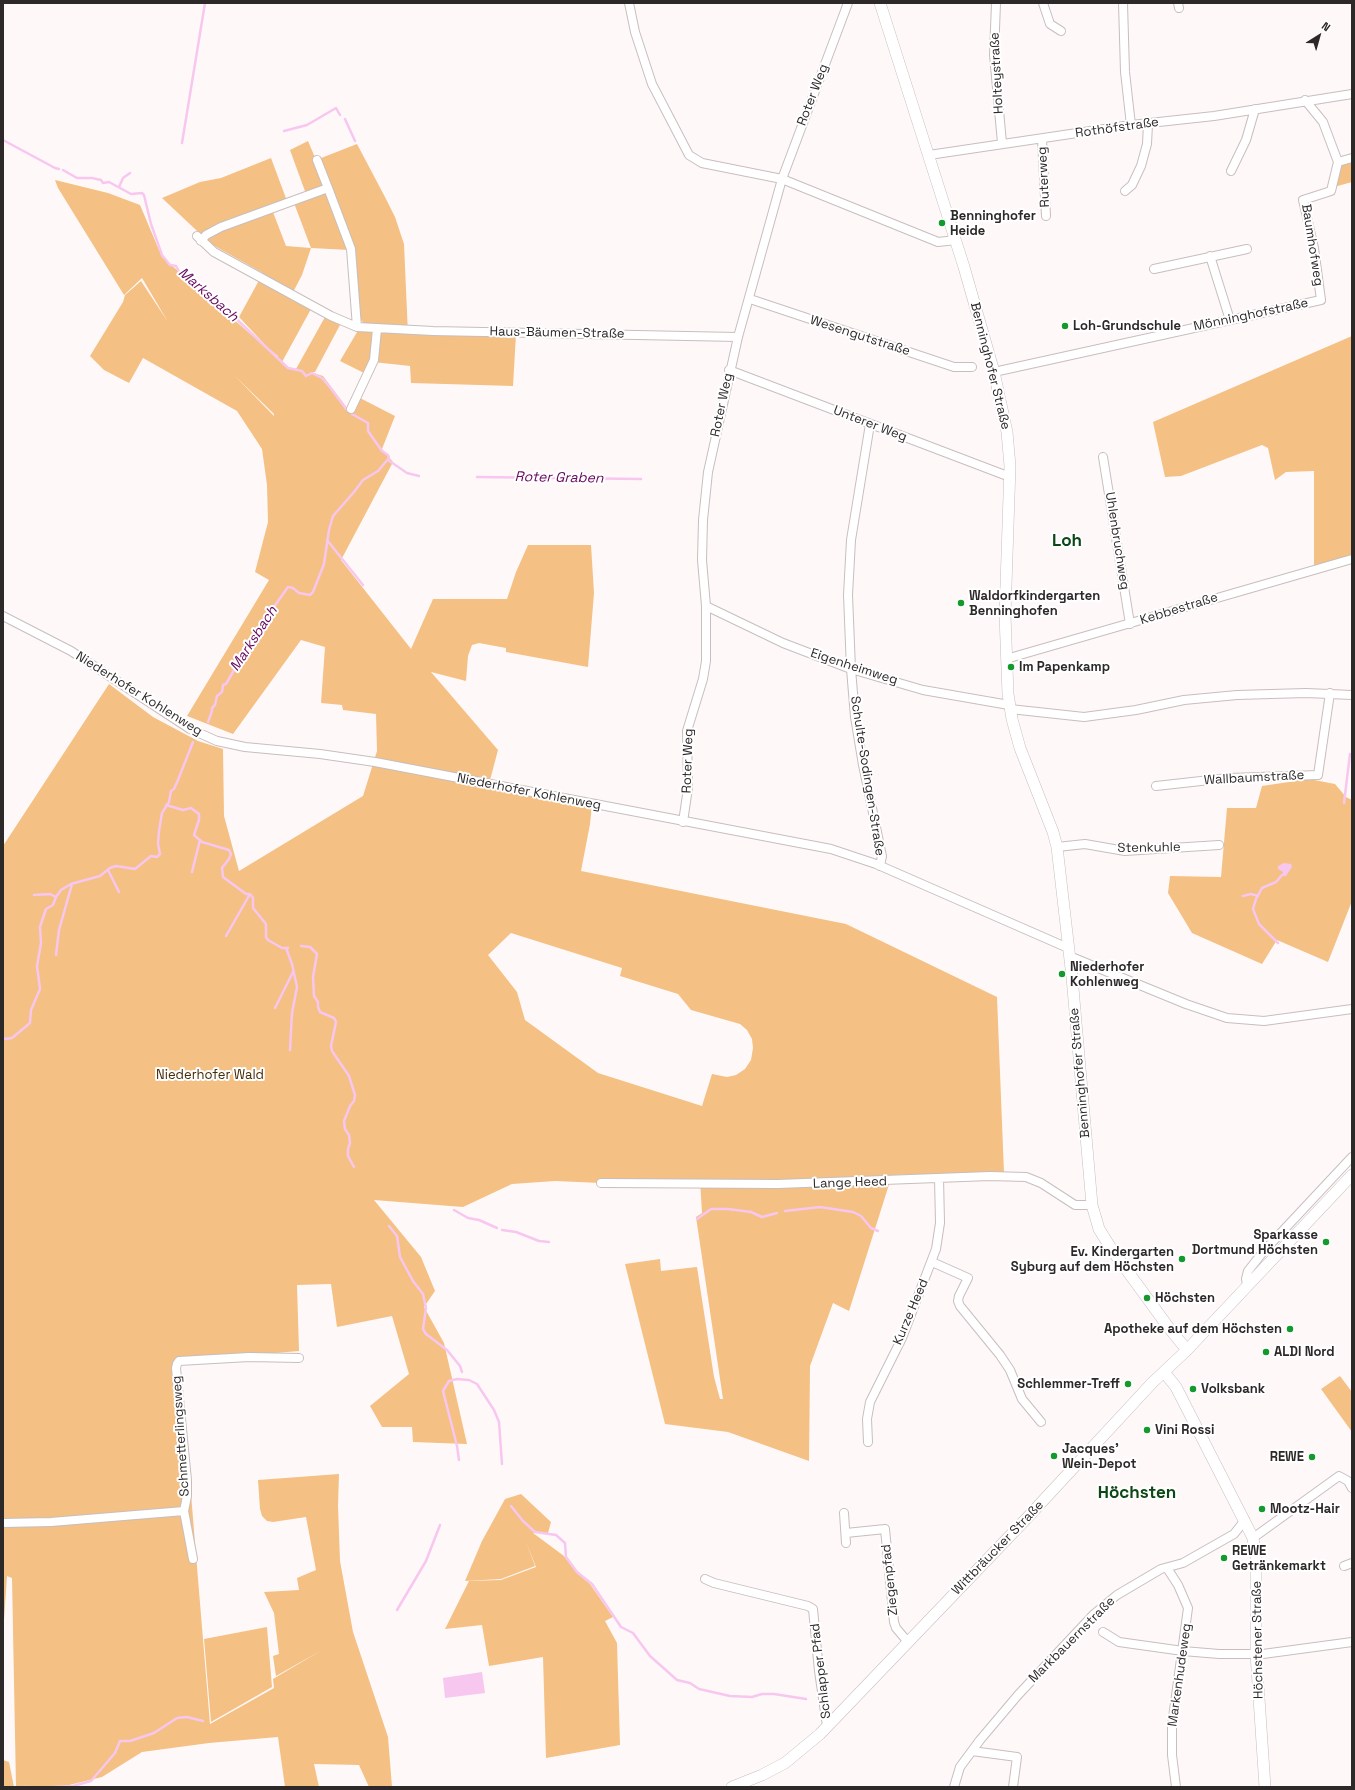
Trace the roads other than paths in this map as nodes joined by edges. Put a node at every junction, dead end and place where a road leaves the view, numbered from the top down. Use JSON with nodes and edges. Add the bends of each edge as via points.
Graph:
{"nodes":[{"id":1,"x":629,"y":3,"type":"edge"},
{"id":2,"x":848,"y":3,"type":"edge"},
{"id":3,"x":880,"y":3,"type":"edge"},
{"id":4,"x":996,"y":3,"type":"edge"},
{"id":5,"x":1043,"y":3,"type":"edge"},
{"id":6,"x":1123,"y":3,"type":"edge"},
{"id":7,"x":1061,"y":31,"type":"dead end"},
{"id":8,"x":1352,"y":94,"type":"edge"},
{"id":9,"x":1305,"y":100,"type":"junction"},
{"id":10,"x":1255,"y":109,"type":"junction"},
{"id":11,"x":1148,"y":124,"type":"junction"},
{"id":12,"x":1130,"y":125,"type":"junction"},
{"id":13,"x":1042,"y":139,"type":"junction"},
{"id":14,"x":1002,"y":143,"type":"junction"},
{"id":15,"x":929,"y":155,"type":"junction"},
{"id":16,"x":1352,"y":158,"type":"edge"},
{"id":17,"x":317,"y":160,"type":"dead end"},
{"id":18,"x":1338,"y":162,"type":"junction"},
{"id":19,"x":1231,"y":171,"type":"dead end"},
{"id":20,"x":782,"y":179,"type":"junction"},
{"id":21,"x":328,"y":188,"type":"junction"},
{"id":22,"x":1125,"y":191,"type":"dead end"},
{"id":23,"x":1046,"y":216,"type":"dead end"},
{"id":24,"x":956,"y":240,"type":"junction"},
{"id":25,"x":1247,"y":250,"type":"dead end"},
{"id":26,"x":1210,"y":256,"type":"junction"},
{"id":27,"x":1154,"y":269,"type":"dead end"},
{"id":28,"x":750,"y":299,"type":"junction"},
{"id":29,"x":1321,"y":300,"type":"joint"},
{"id":30,"x":1230,"y":320,"type":"junction"},
{"id":31,"x":356,"y":327,"type":"junction"},
{"id":32,"x":377,"y":329,"type":"junction"},
{"id":33,"x":738,"y":337,"type":"junction"},
{"id":34,"x":972,"y":367,"type":"dead end"},
{"id":35,"x":729,"y":370,"type":"junction"},
{"id":36,"x":994,"y":372,"type":"junction"},
{"id":37,"x":351,"y":409,"type":"dead end"},
{"id":38,"x":870,"y":424,"type":"junction"},
{"id":39,"x":1103,"y":457,"type":"dead end"},
{"id":40,"x":1010,"y":477,"type":"junction"},
{"id":41,"x":1352,"y":559,"type":"edge"},
{"id":42,"x":706,"y":606,"type":"junction"},
{"id":43,"x":3,"y":616,"type":"edge"},
{"id":44,"x":1130,"y":624,"type":"junction"},
{"id":45,"x":1006,"y":659,"type":"junction"},
{"id":46,"x":851,"y":669,"type":"junction"},
{"id":47,"x":1330,"y":693,"type":"junction"},
{"id":48,"x":1352,"y":695,"type":"edge"},
{"id":49,"x":1010,"y":707,"type":"junction"},
{"id":50,"x":1156,"y":786,"type":"dead end"},
{"id":51,"x":683,"y":822,"type":"junction"},
{"id":52,"x":1219,"y":845,"type":"dead end"},
{"id":53,"x":1057,"y":847,"type":"junction"},
{"id":54,"x":880,"y":866,"type":"junction"},
{"id":55,"x":1069,"y":952,"type":"junction"},
{"id":56,"x":1352,"y":1009,"type":"edge"},
{"id":57,"x":1352,"y":1157,"type":"edge"},
{"id":58,"x":1352,"y":1175,"type":"edge"},
{"id":59,"x":939,"y":1178,"type":"junction"},
{"id":60,"x":601,"y":1183,"type":"dead end"},
{"id":61,"x":1092,"y":1205,"type":"junction"},
{"id":62,"x":932,"y":1262,"type":"junction"},
{"id":63,"x":1247,"y":1285,"type":"junction"},
{"id":64,"x":1187,"y":1350,"type":"junction"},
{"id":65,"x":299,"y":1358,"type":"dead end"},
{"id":66,"x":1164,"y":1372,"type":"junction"},
{"id":67,"x":1041,"y":1422,"type":"dead end"},
{"id":68,"x":868,"y":1442,"type":"dead end"},
{"id":69,"x":1352,"y":1488,"type":"edge"},
{"id":70,"x":184,"y":1511,"type":"junction"},
{"id":71,"x":844,"y":1513,"type":"dead end"},
{"id":72,"x":1245,"y":1520,"type":"junction"},
{"id":73,"x":3,"y":1523,"type":"edge"},
{"id":74,"x":846,"y":1533,"type":"junction"},
{"id":75,"x":1253,"y":1538,"type":"junction"},
{"id":76,"x":846,"y":1543,"type":"dead end"},
{"id":77,"x":193,"y":1559,"type":"dead end"},
{"id":78,"x":1167,"y":1568,"type":"junction"},
{"id":79,"x":705,"y":1579,"type":"dead end"},
{"id":80,"x":1103,"y":1632,"type":"dead end"},
{"id":81,"x":908,"y":1642,"type":"junction"},
{"id":82,"x":1352,"y":1642,"type":"edge"},
{"id":83,"x":1183,"y":1651,"type":"junction"},
{"id":84,"x":1256,"y":1654,"type":"junction"},
{"id":85,"x":828,"y":1726,"type":"junction"},
{"id":86,"x":972,"y":1751,"type":"junction"},
{"id":87,"x":732,"y":1787,"type":"edge"},
{"id":88,"x":954,"y":1787,"type":"edge"},
{"id":89,"x":1013,"y":1787,"type":"edge"},
{"id":90,"x":1176,"y":1787,"type":"edge"},
{"id":91,"x":1265,"y":1787,"type":"edge"}],
"edges":[{"from":1,"to":20,"type":"street","via":[[635,32],[652,84],[689,155],[702,163]]},
{"from":2,"to":20,"type":"street","name":"Roter Weg"},
{"from":3,"to":15,"type":"main road","name":"Benninghofer Straße"},
{"from":4,"to":14,"type":"street","name":"Holteystraße","via":[[994,55]]},
{"from":5,"to":7,"type":"street","via":[[1050,24]]},
{"from":6,"to":12,"type":"street"},
{"from":8,"to":9,"type":"street","name":"Rothöfstraße"},
{"from":9,"to":10,"type":"street","name":"Rothöfstraße"},
{"from":9,"to":18,"type":"street","via":[[1323,122]]},
{"from":10,"to":11,"type":"street","name":"Rothöfstraße"},
{"from":10,"to":19,"type":"street","via":[[1246,140]]},
{"from":11,"to":12,"type":"street","name":"Rothöfstraße"},
{"from":11,"to":22,"type":"street","via":[[1147,144],[1141,166],[1132,185]]},
{"from":12,"to":13,"type":"street","name":"Rothöfstraße"},
{"from":13,"to":14,"type":"street","name":"Rothöfstraße"},
{"from":13,"to":23,"type":"street","name":"Ruterweg"},
{"from":14,"to":15,"type":"street","name":"Rothöfstraße"},
{"from":15,"to":24,"type":"main road","name":"Benninghofer Straße"},
{"from":16,"to":18,"type":"street"},
{"from":17,"to":21,"type":"street"},
{"from":18,"to":29,"type":"street","name":"Baumhofweg","via":[[1331,191],[1303,200],[1314,248]]},
{"from":20,"to":24,"type":"street","via":[[938,242]]},
{"from":20,"to":28,"type":"street","name":"Roter Weg"},
{"from":21,"to":31,"type":"street","via":[[351,249]]},
{"from":21,"to":31,"type":"street","name":"Haus-Bäumen-Straße","via":[[199,238],[221,256],[330,316]]},
{"from":24,"to":36,"type":"main road","name":"Benninghofer Straße"},
{"from":25,"to":26,"type":"street"},
{"from":26,"to":27,"type":"street"},
{"from":26,"to":30,"type":"street"},
{"from":28,"to":33,"type":"street","name":"Roter Weg"},
{"from":28,"to":34,"type":"street","name":"Wesengutstraße","via":[[954,367]]},
{"from":29,"to":30,"type":"street","name":"Mönninghofstraße"},
{"from":30,"to":36,"type":"street","name":"Mönninghofstraße"},
{"from":31,"to":32,"type":"street","name":"Haus-Bäumen-Straße"},
{"from":32,"to":33,"type":"street","name":"Haus-Bäumen-Straße"},
{"from":32,"to":37,"type":"street","via":[[374,360]]},
{"from":33,"to":35,"type":"street","name":"Roter Weg"},
{"from":35,"to":38,"type":"street","name":"Unterer Weg"},
{"from":35,"to":42,"type":"street","name":"Roter Weg","via":[[708,472],[703,520],[702,560]]},
{"from":36,"to":40,"type":"main road","name":"Benninghofer Straße","via":[[1007,432]]},
{"from":38,"to":40,"type":"street","name":"Unterer Weg"},
{"from":38,"to":46,"type":"street","name":"Schulte-Sodingen-Straße","via":[[851,540],[848,595]]},
{"from":39,"to":44,"type":"street","name":"Uhlenbruchweg"},
{"from":40,"to":45,"type":"main road","name":"Benninghofer Straße"},
{"from":41,"to":44,"type":"street","name":"Kebbestraße"},
{"from":42,"to":46,"type":"street","name":"Eigenheimweg","via":[[783,643]]},
{"from":42,"to":51,"type":"street","name":"Roter Weg","via":[[706,661],[687,731],[688,788]]},
{"from":43,"to":51,"type":"street","name":"Niederhofer Kohlenweg","via":[[71,651],[190,729],[217,740],[245,746],[368,761]]},
{"from":44,"to":45,"type":"street","name":"Kebbestraße"},
{"from":45,"to":49,"type":"main road","name":"Benninghofer Straße"},
{"from":46,"to":49,"type":"street","name":"Eigenheimweg","via":[[923,690]]},
{"from":46,"to":54,"type":"street","name":"Schulte-Sodingen-Straße","via":[[862,765],[882,856]]},
{"from":47,"to":48,"type":"street"},
{"from":47,"to":49,"type":"street","via":[[1275,693],[1192,699],[1128,712],[1084,717]]},
{"from":47,"to":50,"type":"street","name":"Wallbaumstraße","via":[[1318,776],[1228,778]]},
{"from":49,"to":53,"type":"main road","name":"Benninghofer Straße","via":[[1020,748]]},
{"from":51,"to":54,"type":"street","name":"Niederhofer Kohlenweg","via":[[831,849]]},
{"from":52,"to":53,"type":"street","name":"Stenkuhle","via":[[1125,851],[1085,844]]},
{"from":53,"to":55,"type":"main road","name":"Benninghofer Straße"},
{"from":54,"to":55,"type":"street","name":"Niederhofer Kohlenweg"},
{"from":55,"to":56,"type":"street","name":"Niederhofer Kohlenweg","via":[[1186,1004],[1227,1018],[1264,1021]]},
{"from":55,"to":61,"type":"main road","name":"Benninghofer Straße"},
{"from":57,"to":63,"type":"street","name":"Wittbräucker Straße","via":[[1263,1252],[1248,1271]]},
{"from":58,"to":63,"type":"main road","name":"Wittbräucker Straße"},
{"from":59,"to":60,"type":"street","name":"Lange Heed","via":[[778,1184]]},
{"from":59,"to":61,"type":"street","name":"Lange Heed","via":[[1026,1177],[1075,1204]]},
{"from":59,"to":62,"type":"street","name":"Kurze Heed","via":[[940,1223]]},
{"from":61,"to":64,"type":"main road","name":"Benninghofer Straße","via":[[1099,1228],[1112,1250]]},
{"from":62,"to":67,"type":"street","via":[[968,1278],[959,1296],[960,1306],[1000,1355],[1010,1370],[1022,1400]]},
{"from":62,"to":68,"type":"street","name":"Kurze Heed","via":[[902,1338],[870,1402],[867,1419]]},
{"from":63,"to":64,"type":"main road","name":"Wittbräucker Straße"},
{"from":64,"to":66,"type":"main road","name":"Wittbräucker Straße"},
{"from":65,"to":70,"type":"street","name":"Schmetterlingsweg","via":[[249,1356],[180,1361],[177,1364],[187,1480]]},
{"from":66,"to":72,"type":"main road","name":"Höchstener Straße","via":[[1176,1386]]},
{"from":66,"to":81,"type":"main road","name":"Wittbräucker Straße"},
{"from":69,"to":75,"type":"street","via":[[1348,1481],[1339,1476]]},
{"from":70,"to":73,"type":"street","name":"Schmetterlingsweg","via":[[51,1522]]},
{"from":70,"to":77,"type":"street","name":"Schmetterlingsweg"},
{"from":71,"to":74,"type":"street"},
{"from":72,"to":75,"type":"main road","name":"Höchstener Straße"},
{"from":72,"to":78,"type":"street","name":"Markbauernstraße","via":[[1234,1534],[1183,1563]]},
{"from":74,"to":76,"type":"street"},
{"from":74,"to":81,"type":"street","name":"Ziegenpfad","via":[[885,1529],[895,1626]]},
{"from":75,"to":84,"type":"main road","name":"Höchstener Straße","via":[[1257,1566]]},
{"from":78,"to":83,"type":"street","name":"Markenhudeweg","via":[[1188,1608]]},
{"from":78,"to":86,"type":"street","name":"Markbauernstraße","via":[[1117,1595],[1090,1618],[1018,1695]]},
{"from":79,"to":85,"type":"street","name":"Schlapper Pfad","via":[[813,1609]]},
{"from":80,"to":83,"type":"street","via":[[1119,1642]]},
{"from":81,"to":85,"type":"main road","name":"Wittbräucker Straße"},
{"from":82,"to":84,"type":"street"},
{"from":83,"to":84,"type":"street"},
{"from":83,"to":90,"type":"street","name":"Markenhudeweg","via":[[1172,1725]]},
{"from":84,"to":91,"type":"main road","name":"Höchstener Straße"},
{"from":85,"to":87,"type":"main road","name":"Wittbräucker Straße","via":[[785,1763]]},
{"from":86,"to":88,"type":"street","name":"Markbauernstraße","via":[[960,1767]]},
{"from":86,"to":89,"type":"street","via":[[1017,1757]]}]}
